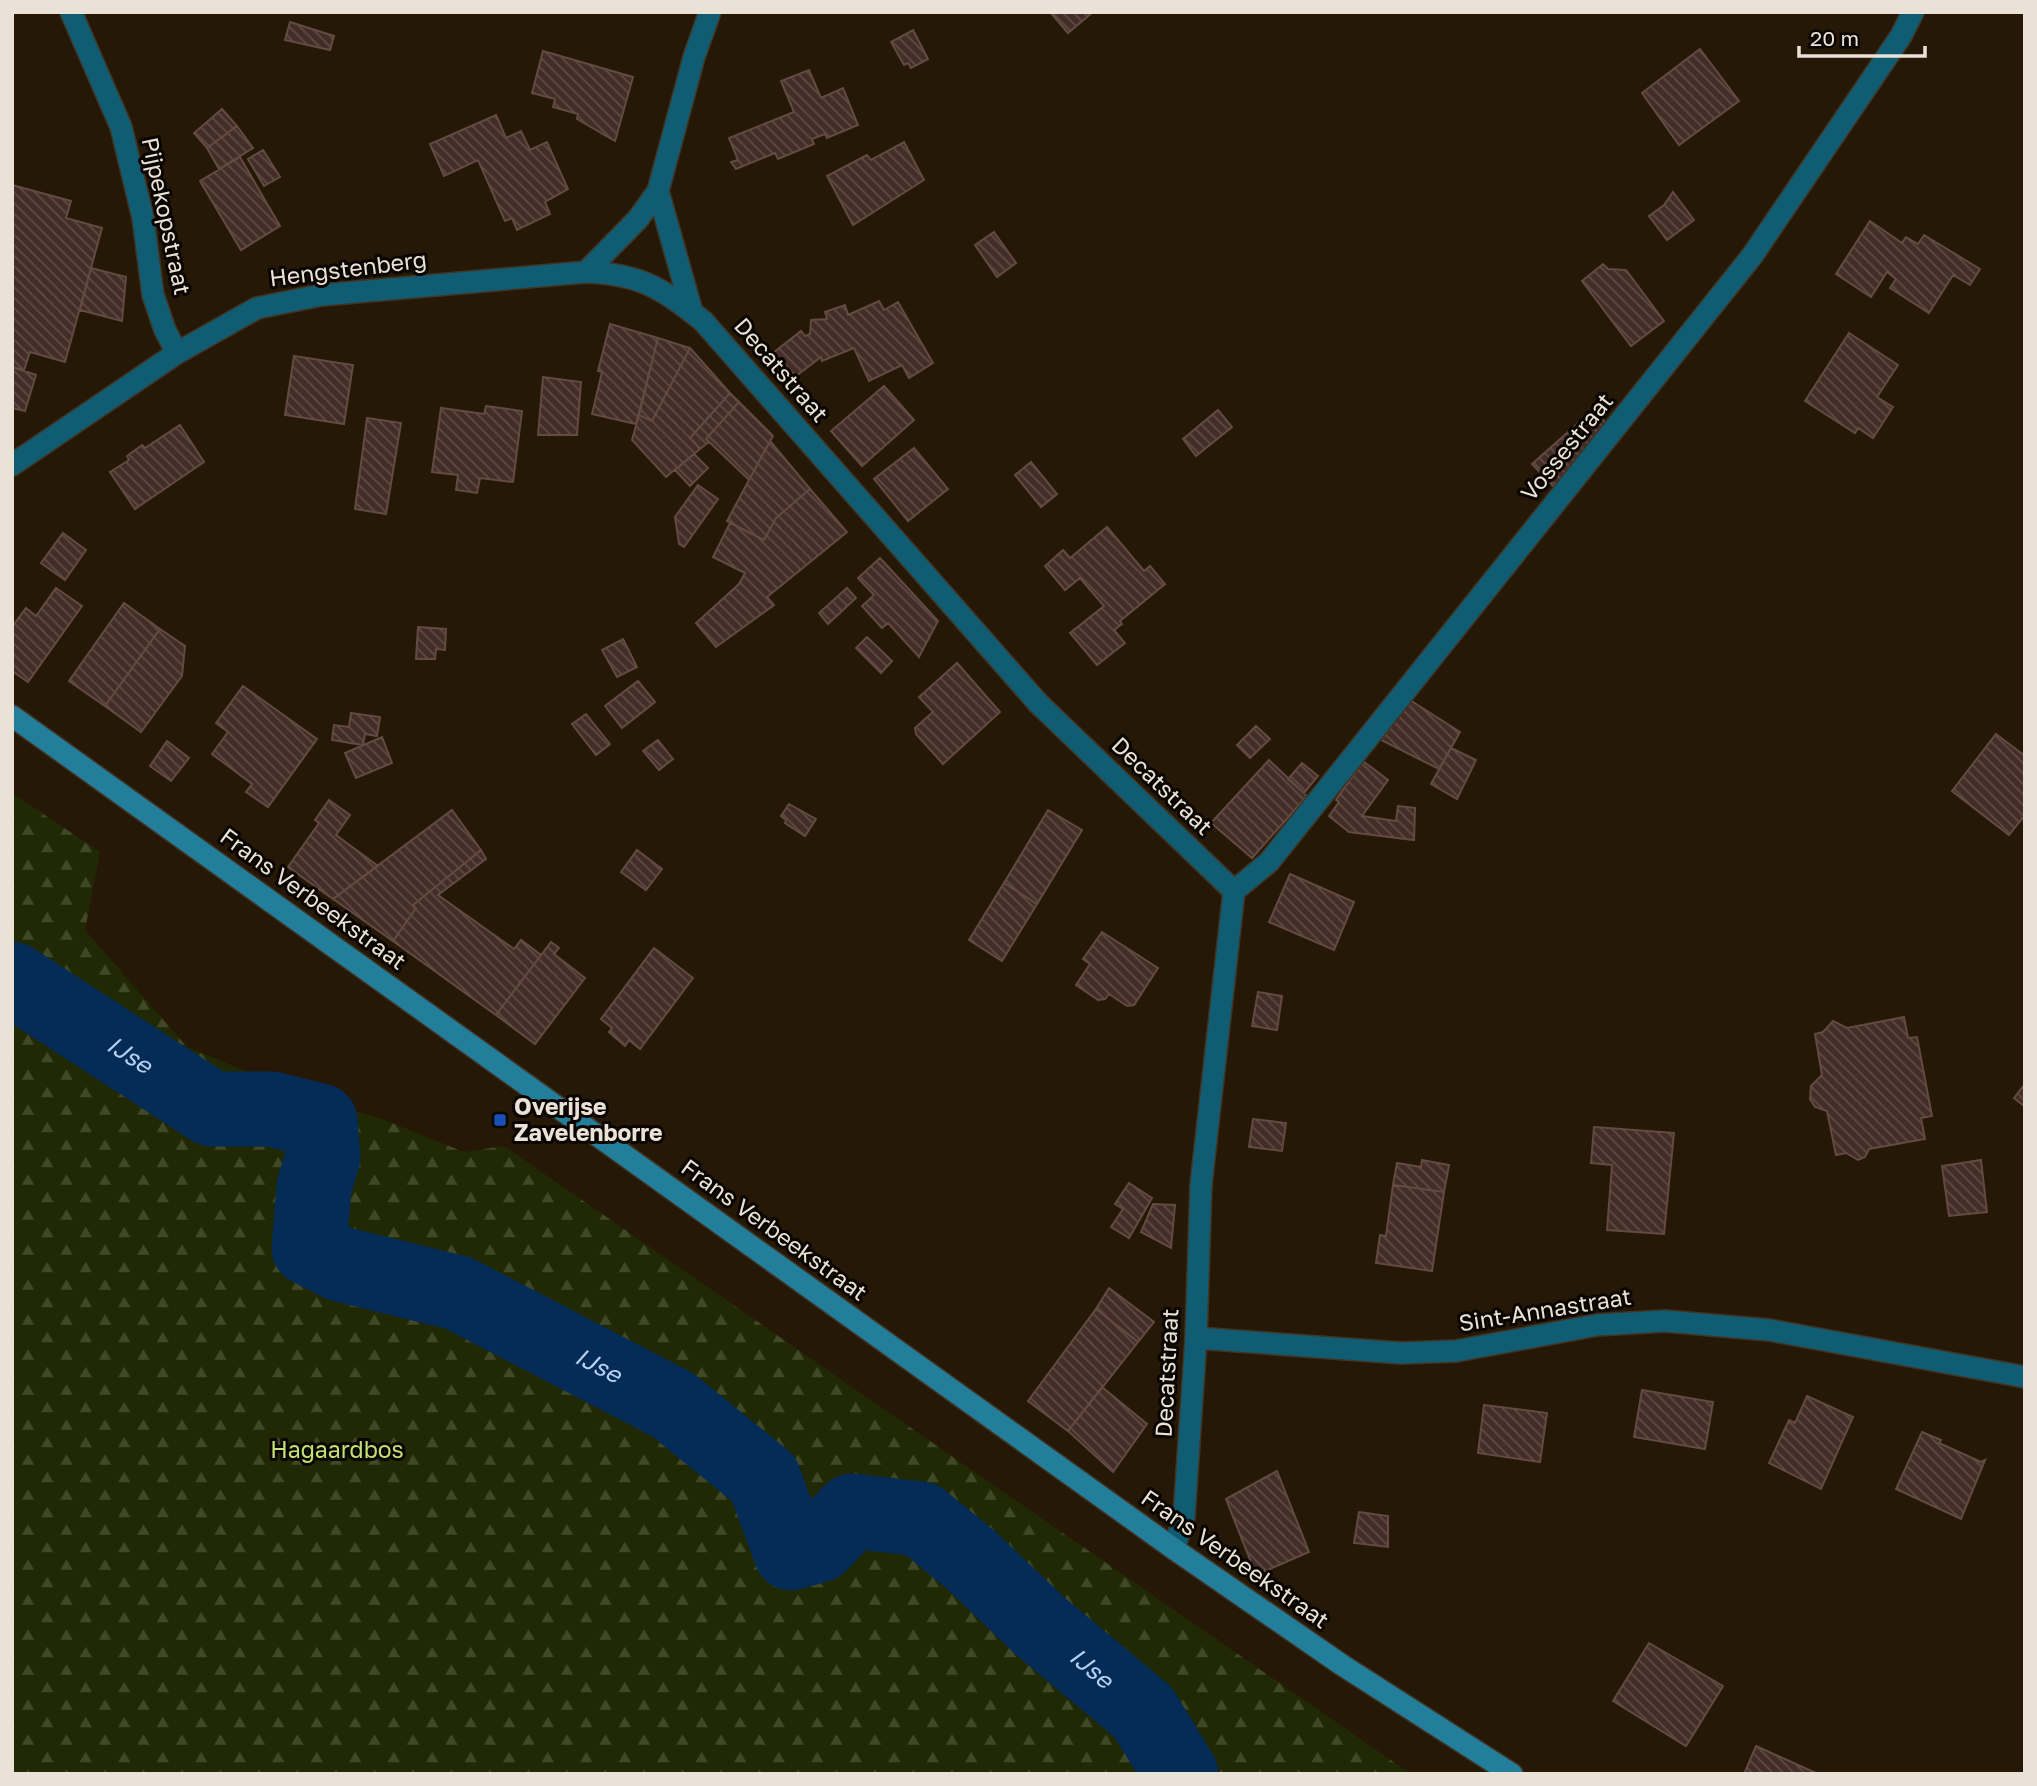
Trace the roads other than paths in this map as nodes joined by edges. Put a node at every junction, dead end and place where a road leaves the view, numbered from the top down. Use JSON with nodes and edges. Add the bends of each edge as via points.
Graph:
{"nodes":[{"id":1,"x":71,"y":12,"type":"edge"},
{"id":2,"x":710,"y":12,"type":"edge"},
{"id":3,"x":1913,"y":12,"type":"edge"},
{"id":4,"x":658,"y":191,"type":"junction"},
{"id":5,"x":586,"y":272,"type":"junction"},
{"id":6,"x":692,"y":312,"type":"junction"},
{"id":7,"x":177,"y":353,"type":"junction"},
{"id":8,"x":12,"y":465,"type":"edge"},
{"id":9,"x":12,"y":716,"type":"edge"},
{"id":10,"x":1234,"y":891,"type":"junction"},
{"id":11,"x":1196,"y":1338,"type":"junction"},
{"id":12,"x":2025,"y":1377,"type":"edge"},
{"id":13,"x":1174,"y":1549,"type":"junction"},
{"id":14,"x":1512,"y":1774,"type":"edge"}],
"edges":[{"from":1,"to":7,"type":"street","name":"Pijpekopstraat","via":[[121,127],[143,218],[153,295]]},
{"from":2,"to":4,"type":"street"},
{"from":3,"to":10,"type":"street","name":"Vossestraat","via":[[1752,256],[1269,862]]},
{"from":4,"to":5,"type":"street","via":[[638,219]]},
{"from":4,"to":6,"type":"street"},
{"from":5,"to":6,"type":"street","name":"Decatstraat","via":[[622,273],[666,292]]},
{"from":5,"to":7,"type":"street","name":"Hengstenberg","via":[[322,295],[257,308]]},
{"from":6,"to":10,"type":"street","name":"Decatstraat","via":[[1038,703]]},
{"from":7,"to":8,"type":"street","name":"Hengstenberg"},
{"from":9,"to":13,"type":"main road","name":"Frans Verbeekstraat"},
{"from":10,"to":11,"type":"street","name":"Decatstraat","via":[[1201,1185]]},
{"from":11,"to":12,"type":"street","name":"Sint-Annastraat","via":[[1401,1353],[1456,1351],[1597,1325],[1665,1321],[1769,1330]]},
{"from":11,"to":13,"type":"street","name":"Decatstraat","via":[[1184,1517]]},
{"from":13,"to":14,"type":"main road","name":"Frans Verbeekstraat"}]}
